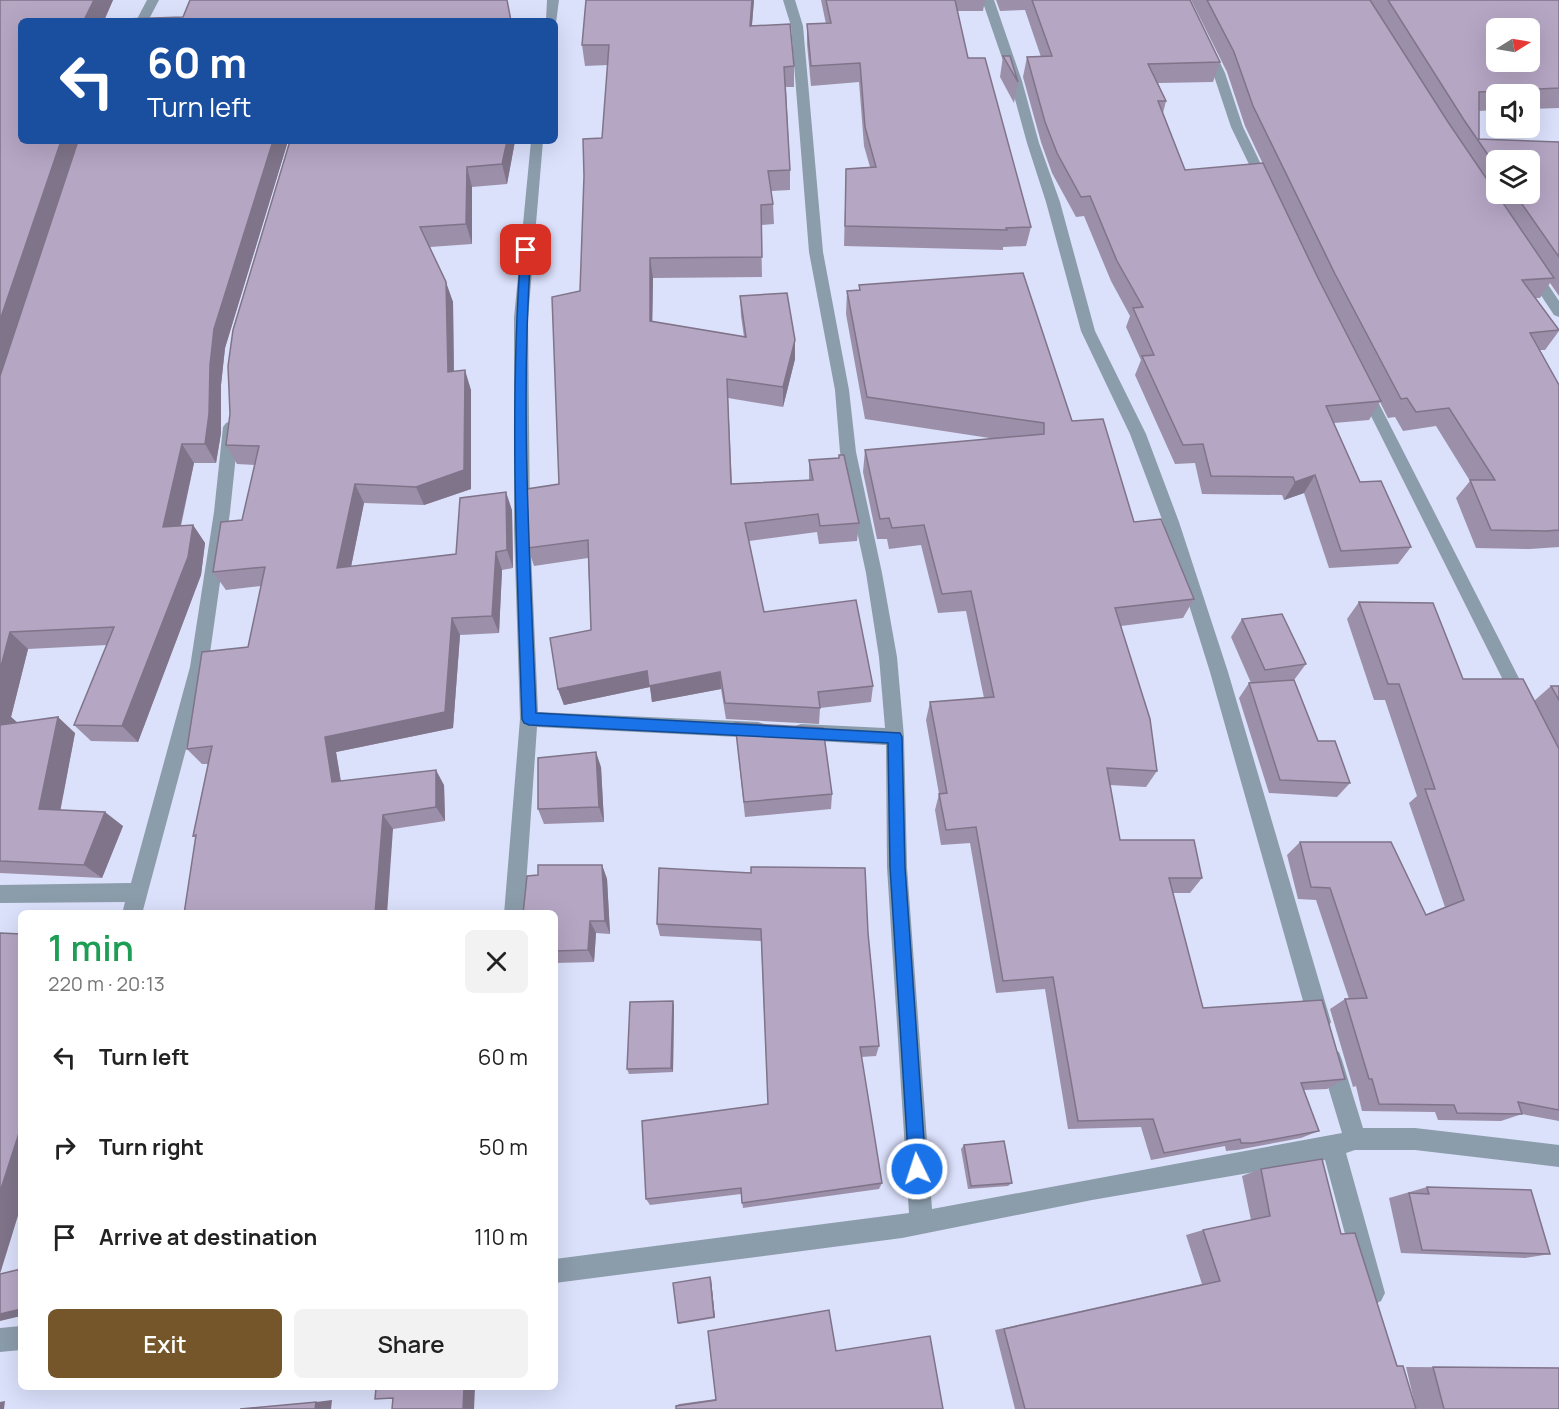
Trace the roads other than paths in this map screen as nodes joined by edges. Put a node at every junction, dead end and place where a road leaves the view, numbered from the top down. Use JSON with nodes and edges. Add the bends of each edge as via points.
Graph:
{"nodes":[{"id":1,"x":153,"y":0,"type":"edge"},
{"id":2,"x":553,"y":0,"type":"edge"},
{"id":3,"x":789,"y":0,"type":"edge"},
{"id":4,"x":988,"y":0,"type":"edge"},
{"id":5,"x":144,"y":18,"type":"edge"},
{"id":6,"x":552,"y":18,"type":"edge"},
{"id":7,"x":1198,"y":31,"type":"edge"},
{"id":8,"x":537,"y":144,"type":"edge"},
{"id":9,"x":1272,"y":199,"type":"edge"},
{"id":10,"x":1528,"y":264,"type":"edge"},
{"id":11,"x":1559,"y":312,"type":"edge"},
{"id":12,"x":1359,"y":379,"type":"edge"},
{"id":13,"x":230,"y":414,"type":"edge"},
{"id":14,"x":1531,"y":718,"type":"edge"},
{"id":15,"x":529,"y":719,"type":"junction"},
{"id":16,"x":895,"y":737,"type":"junction"},
{"id":17,"x":137,"y":892,"type":"junction"},
{"id":18,"x":0,"y":894,"type":"edge"},
{"id":19,"x":133,"y":910,"type":"edge"},
{"id":20,"x":514,"y":910,"type":"edge"},
{"id":21,"x":1355,"y":1139,"type":"junction"},
{"id":22,"x":1333,"y":1148,"type":"junction"},
{"id":23,"x":1559,"y":1156,"type":"edge"},
{"id":24,"x":921,"y":1222,"type":"junction"},
{"id":25,"x":558,"y":1271,"type":"edge"},
{"id":26,"x":1379,"y":1314,"type":"edge"},
{"id":27,"x":18,"y":1338,"type":"edge"},
{"id":28,"x":0,"y":1340,"type":"edge"}],
"edges":[{"from":1,"to":5,"type":"street"},
{"from":2,"to":6,"type":"street"},
{"from":3,"to":16,"type":"street","via":[[797,26],[816,252],[842,390],[848,452],[888,657]]},
{"from":4,"to":21,"type":"street","via":[[1053,202],[1088,331],[1138,434],[1175,533]]},
{"from":7,"to":9,"type":"street","via":[[1219,73],[1237,128]]},
{"from":8,"to":15,"type":"street","via":[[521,318],[522,528]]},
{"from":10,"to":11,"type":"street"},
{"from":12,"to":14,"type":"street"},
{"from":13,"to":17,"type":"street","via":[[222,512],[199,667]]},
{"from":15,"to":16,"type":"street"},
{"from":15,"to":20,"type":"street"},
{"from":16,"to":24,"type":"street","via":[[897,867]]},
{"from":17,"to":18,"type":"street"},
{"from":17,"to":19,"type":"street"},
{"from":21,"to":22,"type":"street"},
{"from":21,"to":23,"type":"street","via":[[1415,1139]]},
{"from":22,"to":24,"type":"street"},
{"from":22,"to":26,"type":"street"},
{"from":24,"to":25,"type":"street"},
{"from":27,"to":28,"type":"street"}]}
